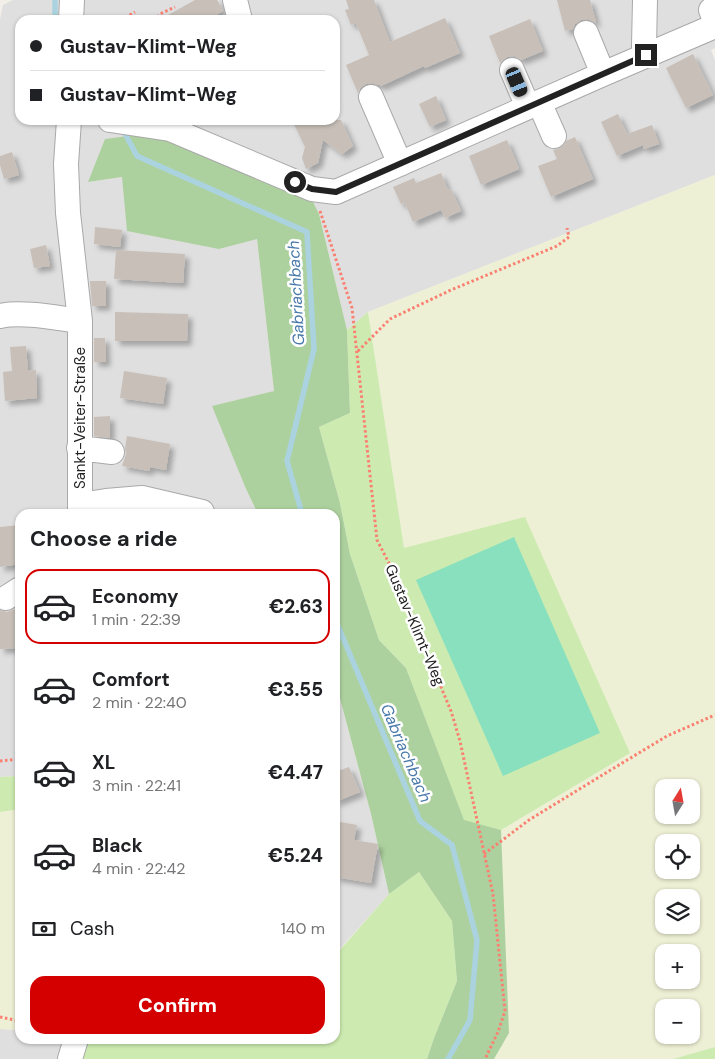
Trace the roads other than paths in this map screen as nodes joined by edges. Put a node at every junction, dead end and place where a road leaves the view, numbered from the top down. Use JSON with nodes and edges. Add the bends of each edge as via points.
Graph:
{"nodes":[{"id":1,"x":72,"y":0,"type":"edge"},
{"id":2,"x":236,"y":0,"type":"edge"},
{"id":3,"x":645,"y":0,"type":"edge"},
{"id":4,"x":715,"y":6,"type":"edge"},
{"id":5,"x":71,"y":15,"type":"edge"},
{"id":6,"x":239,"y":15,"type":"edge"},
{"id":7,"x":715,"y":20,"type":"edge"},
{"id":8,"x":715,"y":26,"type":"edge"},
{"id":9,"x":586,"y":33,"type":"dead end"},
{"id":10,"x":646,"y":55,"type":"junction"},
{"id":11,"x":512,"y":70,"type":"dead end"},
{"id":12,"x":603,"y":74,"type":"junction"},
{"id":13,"x":371,"y":97,"type":"dead end"},
{"id":14,"x":533,"y":105,"type":"junction"},
{"id":15,"x":69,"y":125,"type":"edge"},
{"id":16,"x":177,"y":125,"type":"edge"},
{"id":17,"x":554,"y":136,"type":"dead end"},
{"id":18,"x":400,"y":164,"type":"junction"},
{"id":19,"x":0,"y":316,"type":"edge"},
{"id":20,"x":80,"y":321,"type":"junction"},
{"id":21,"x":80,"y":448,"type":"junction"},
{"id":22,"x":112,"y":452,"type":"dead end"},
{"id":23,"x":80,"y":509,"type":"edge"},
{"id":24,"x":83,"y":509,"type":"edge"},
{"id":25,"x":189,"y":509,"type":"edge"},
{"id":26,"x":74,"y":1044,"type":"edge"},
{"id":27,"x":70,"y":1059,"type":"edge"}],
"edges":[{"from":1,"to":5,"type":"street"},
{"from":2,"to":6,"type":"street"},
{"from":3,"to":10,"type":"street"},
{"from":4,"to":7,"type":"street","via":[[711,10]]},
{"from":8,"to":10,"type":"street"},
{"from":9,"to":12,"type":"street"},
{"from":10,"to":12,"type":"street"},
{"from":11,"to":14,"type":"street"},
{"from":12,"to":14,"type":"street"},
{"from":13,"to":18,"type":"street"},
{"from":14,"to":17,"type":"street"},
{"from":14,"to":18,"type":"street"},
{"from":15,"to":20,"type":"street","name":"Sankt-Veiter-Straße","via":[[68,212]]},
{"from":16,"to":18,"type":"street","via":[[312,189],[336,192]]},
{"from":19,"to":20,"type":"street"},
{"from":20,"to":21,"type":"street","name":"Sankt-Veiter-Straße"},
{"from":21,"to":22,"type":"street"},
{"from":21,"to":23,"type":"street","name":"Sankt-Veiter-Straße"},
{"from":24,"to":25,"type":"street","via":[[106,501],[142,498]]},
{"from":26,"to":27,"type":"street"}]}
